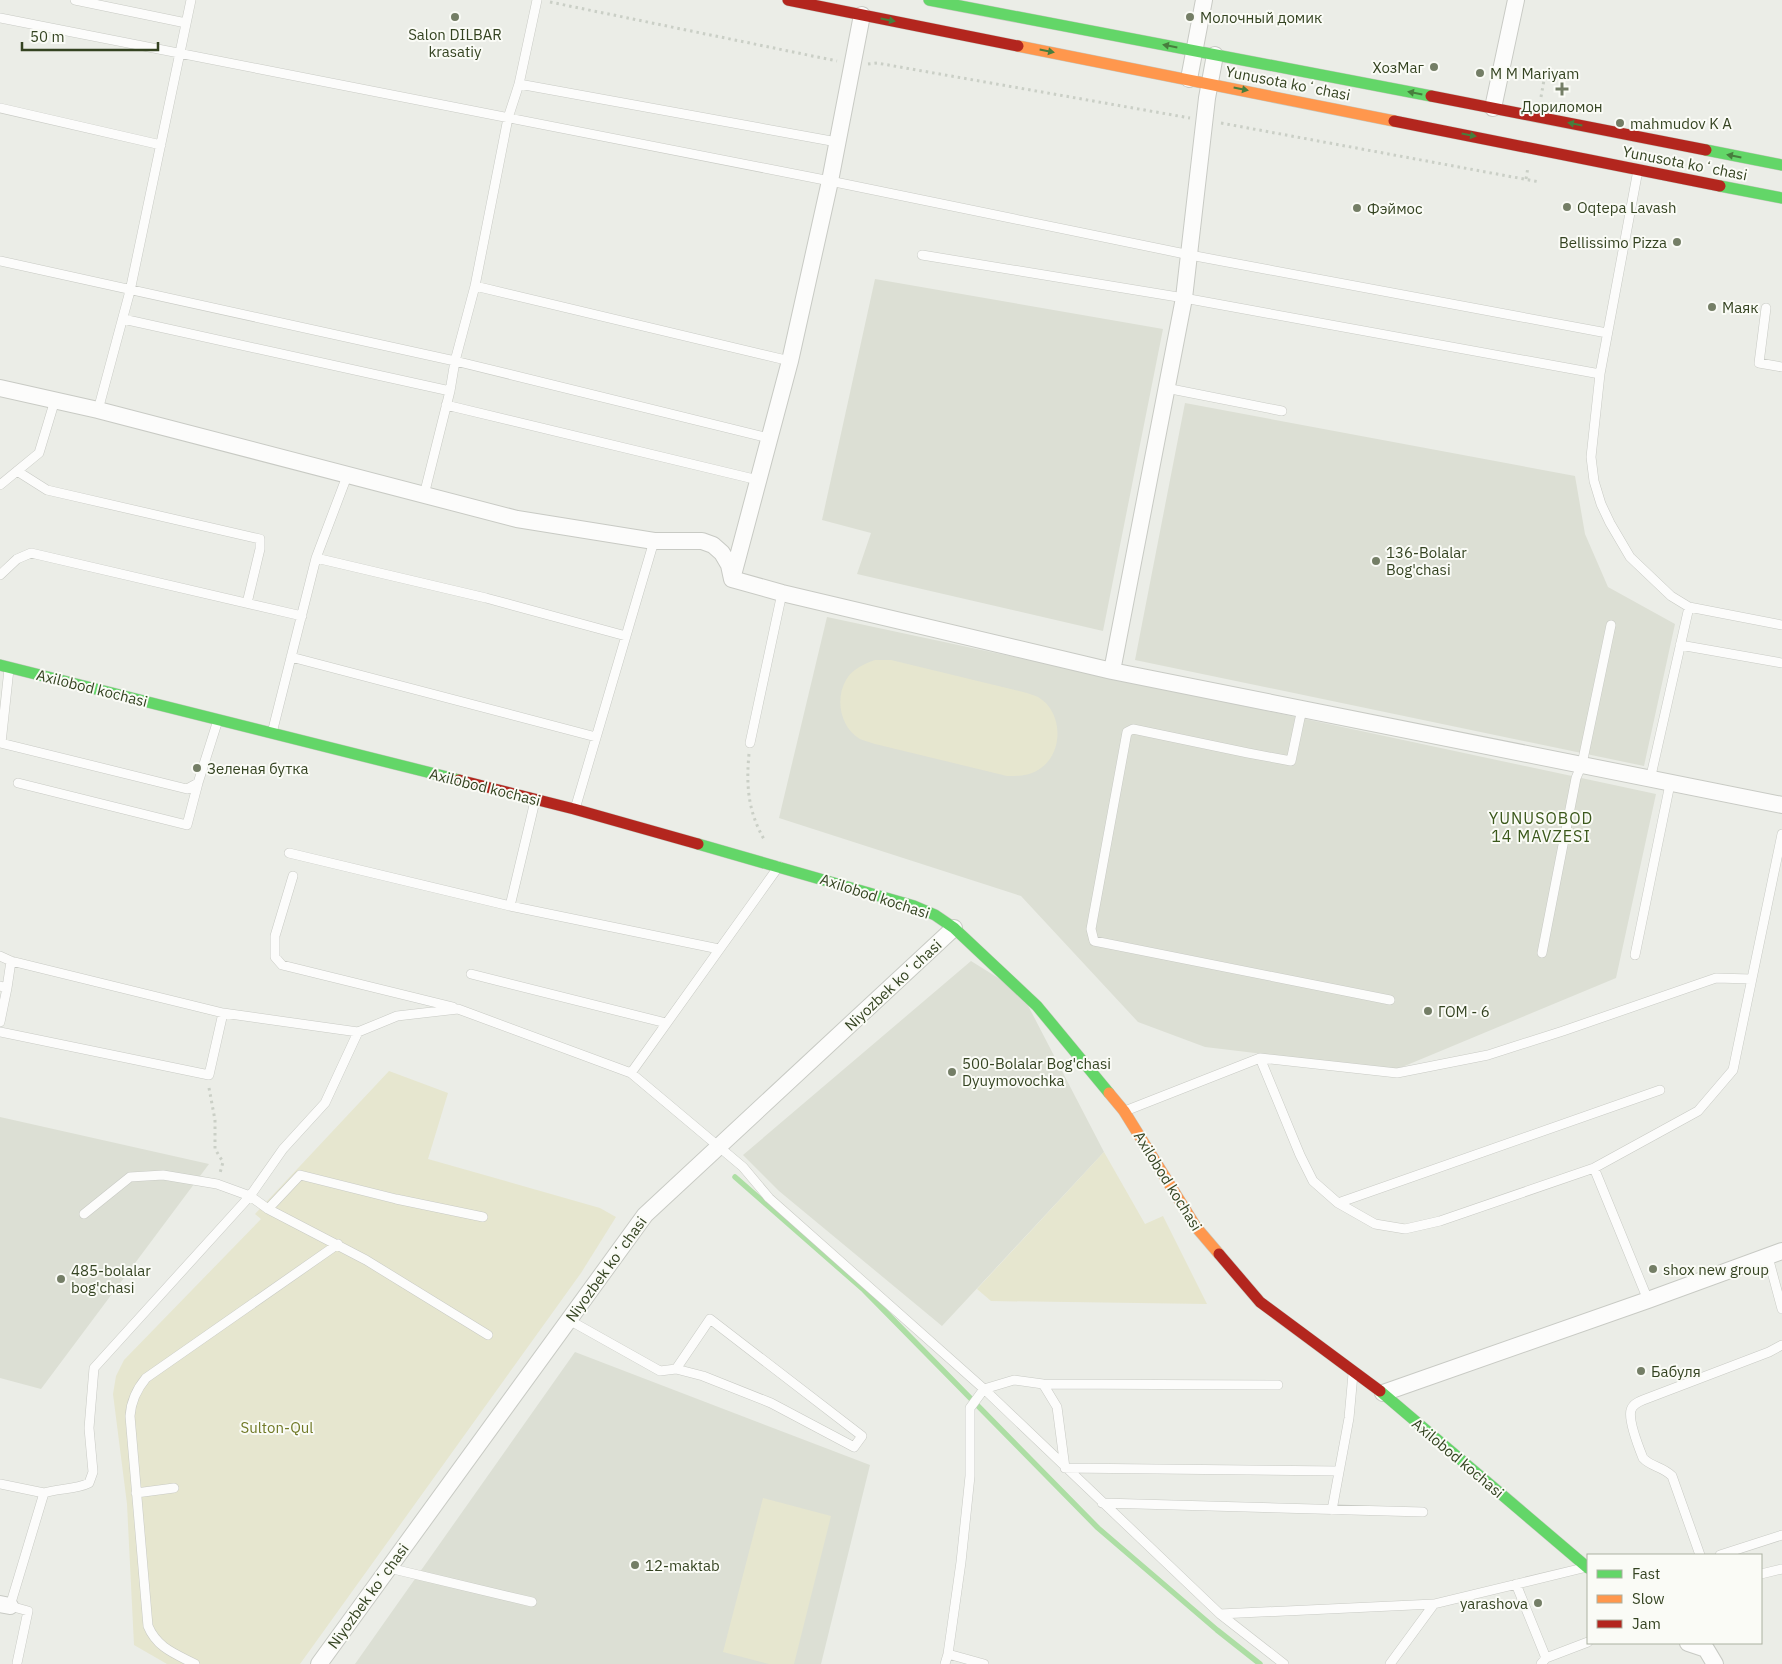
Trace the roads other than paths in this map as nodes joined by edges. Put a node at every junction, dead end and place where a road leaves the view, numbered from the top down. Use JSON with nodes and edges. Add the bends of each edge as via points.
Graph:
{"nodes":[{"id":1,"x":75,"y":0,"type":"edge"},
{"id":2,"x":191,"y":0,"type":"edge"},
{"id":3,"x":537,"y":0,"type":"edge"},
{"id":4,"x":788,"y":0,"type":"edge"},
{"id":5,"x":929,"y":0,"type":"edge"},
{"id":6,"x":1204,"y":0,"type":"edge"},
{"id":7,"x":1516,"y":0,"type":"edge"},
{"id":8,"x":862,"y":15,"type":"junction"},
{"id":9,"x":0,"y":18,"type":"edge"},
{"id":10,"x":186,"y":23,"type":"junction"},
{"id":11,"x":1194,"y":50,"type":"junction"},
{"id":12,"x":180,"y":55,"type":"junction"},
{"id":13,"x":1216,"y":55,"type":"junction"},
{"id":14,"x":1189,"y":78,"type":"junction"},
{"id":15,"x":1210,"y":83,"type":"junction"},
{"id":16,"x":519,"y":84,"type":"junction"},
{"id":17,"x":0,"y":108,"type":"edge"},
{"id":18,"x":1493,"y":108,"type":"junction"},
{"id":19,"x":508,"y":118,"type":"junction"},
{"id":20,"x":837,"y":142,"type":"junction"},
{"id":21,"x":161,"y":145,"type":"junction"},
{"id":22,"x":1782,"y":165,"type":"edge"},
{"id":23,"x":1638,"y":169,"type":"junction"},
{"id":24,"x":830,"y":181,"type":"junction"},
{"id":25,"x":1782,"y":198,"type":"edge"},
{"id":26,"x":922,"y":255,"type":"dead end"},
{"id":27,"x":1190,"y":255,"type":"junction"},
{"id":28,"x":0,"y":261,"type":"edge"},
{"id":29,"x":475,"y":286,"type":"junction"},
{"id":30,"x":130,"y":291,"type":"junction"},
{"id":31,"x":1184,"y":298,"type":"junction"},
{"id":32,"x":1766,"y":308,"type":"dead end"},
{"id":33,"x":124,"y":319,"type":"junction"},
{"id":34,"x":1607,"y":333,"type":"junction"},
{"id":35,"x":455,"y":361,"type":"junction"},
{"id":36,"x":790,"y":361,"type":"junction"},
{"id":37,"x":1782,"y":367,"type":"edge"},
{"id":38,"x":1600,"y":374,"type":"junction"},
{"id":39,"x":0,"y":388,"type":"edge"},
{"id":40,"x":1166,"y":388,"type":"junction"},
{"id":41,"x":450,"y":391,"type":"junction"},
{"id":42,"x":55,"y":400,"type":"junction"},
{"id":43,"x":446,"y":405,"type":"junction"},
{"id":44,"x":98,"y":410,"type":"junction"},
{"id":45,"x":1282,"y":411,"type":"dead end"},
{"id":46,"x":770,"y":438,"type":"junction"},
{"id":47,"x":17,"y":471,"type":"junction"},
{"id":48,"x":347,"y":476,"type":"junction"},
{"id":49,"x":758,"y":480,"type":"junction"},
{"id":50,"x":0,"y":485,"type":"edge"},
{"id":51,"x":424,"y":495,"type":"junction"},
{"id":52,"x":654,"y":540,"type":"junction"},
{"id":53,"x":316,"y":558,"type":"junction"},
{"id":54,"x":0,"y":575,"type":"edge"},
{"id":55,"x":732,"y":579,"type":"junction"},
{"id":56,"x":782,"y":593,"type":"junction"},
{"id":57,"x":247,"y":603,"type":"junction"},
{"id":58,"x":1689,"y":607,"type":"junction"},
{"id":59,"x":302,"y":616,"type":"junction"},
{"id":60,"x":1611,"y":625,"type":"dead end"},
{"id":61,"x":1782,"y":625,"type":"edge"},
{"id":62,"x":626,"y":636,"type":"junction"},
{"id":63,"x":1680,"y":645,"type":"junction"},
{"id":64,"x":291,"y":657,"type":"junction"},
{"id":65,"x":1782,"y":663,"type":"edge"},
{"id":66,"x":4,"y":666,"type":"edge"},
{"id":67,"x":1112,"y":671,"type":"junction"},
{"id":68,"x":1303,"y":709,"type":"junction"},
{"id":69,"x":218,"y":720,"type":"junction"},
{"id":70,"x":272,"y":733,"type":"junction"},
{"id":71,"x":596,"y":737,"type":"junction"},
{"id":72,"x":750,"y":743,"type":"road end"},
{"id":73,"x":0,"y":746,"type":"edge"},
{"id":74,"x":1582,"y":764,"type":"junction"},
{"id":75,"x":1650,"y":780,"type":"junction"},
{"id":76,"x":18,"y":783,"type":"dead end"},
{"id":77,"x":198,"y":783,"type":"junction"},
{"id":78,"x":1670,"y":784,"type":"junction"},
{"id":79,"x":535,"y":799,"type":"junction"},
{"id":80,"x":1782,"y":805,"type":"edge"},
{"id":81,"x":574,"y":809,"type":"junction"},
{"id":82,"x":1782,"y":834,"type":"edge"},
{"id":83,"x":289,"y":853,"type":"dead end"},
{"id":84,"x":779,"y":866,"type":"junction"},
{"id":85,"x":293,"y":876,"type":"dead end"},
{"id":86,"x":510,"y":906,"type":"junction"},
{"id":87,"x":954,"y":928,"type":"junction"},
{"id":88,"x":720,"y":949,"type":"junction"},
{"id":89,"x":1542,"y":953,"type":"dead end"},
{"id":90,"x":1635,"y":955,"type":"dead end"},
{"id":91,"x":0,"y":956,"type":"edge"},
{"id":92,"x":11,"y":961,"type":"junction"},
{"id":93,"x":472,"y":974,"type":"dead end"},
{"id":94,"x":1751,"y":979,"type":"junction"},
{"id":95,"x":3,"y":987,"type":"edge"},
{"id":96,"x":1390,"y":1000,"type":"dead end"},
{"id":97,"x":458,"y":1009,"type":"junction"},
{"id":98,"x":223,"y":1012,"type":"junction"},
{"id":99,"x":0,"y":1022,"type":"edge"},
{"id":100,"x":666,"y":1024,"type":"junction"},
{"id":101,"x":0,"y":1032,"type":"edge"},
{"id":102,"x":358,"y":1032,"type":"junction"},
{"id":103,"x":1260,"y":1058,"type":"junction"},
{"id":104,"x":631,"y":1073,"type":"junction"},
{"id":105,"x":1660,"y":1090,"type":"dead end"},
{"id":106,"x":1124,"y":1111,"type":"junction"},
{"id":107,"x":719,"y":1145,"type":"junction"},
{"id":108,"x":1594,"y":1168,"type":"junction"},
{"id":109,"x":250,"y":1196,"type":"junction"},
{"id":110,"x":1338,"y":1203,"type":"junction"},
{"id":111,"x":268,"y":1209,"type":"junction"},
{"id":112,"x":84,"y":1214,"type":"dead end"},
{"id":113,"x":483,"y":1217,"type":"dead end"},
{"id":114,"x":338,"y":1244,"type":"junction"},
{"id":115,"x":1775,"y":1254,"type":"edge"},
{"id":116,"x":1648,"y":1300,"type":"junction"},
{"id":117,"x":1782,"y":1310,"type":"edge"},
{"id":118,"x":569,"y":1320,"type":"junction"},
{"id":119,"x":488,"y":1335,"type":"dead end"},
{"id":120,"x":1782,"y":1345,"type":"edge"},
{"id":121,"x":676,"y":1369,"type":"junction"},
{"id":122,"x":1353,"y":1372,"type":"junction"},
{"id":123,"x":1043,"y":1384,"type":"junction"},
{"id":124,"x":1278,"y":1385,"type":"dead end"},
{"id":125,"x":984,"y":1389,"type":"junction"},
{"id":126,"x":1383,"y":1393,"type":"junction"},
{"id":127,"x":1066,"y":1468,"type":"junction"},
{"id":128,"x":1339,"y":1471,"type":"junction"},
{"id":129,"x":0,"y":1484,"type":"edge"},
{"id":130,"x":174,"y":1488,"type":"dead end"},
{"id":131,"x":44,"y":1493,"type":"junction"},
{"id":132,"x":136,"y":1493,"type":"junction"},
{"id":133,"x":1102,"y":1503,"type":"junction"},
{"id":134,"x":1332,"y":1510,"type":"junction"},
{"id":135,"x":1423,"y":1512,"type":"dead end"},
{"id":136,"x":1782,"y":1535,"type":"edge"},
{"id":137,"x":1700,"y":1554,"type":"edge"},
{"id":138,"x":1723,"y":1554,"type":"edge"},
{"id":139,"x":1587,"y":1566,"type":"edge"},
{"id":140,"x":1587,"y":1567,"type":"edge"},
{"id":141,"x":389,"y":1568,"type":"junction"},
{"id":142,"x":1782,"y":1569,"type":"edge"},
{"id":143,"x":1762,"y":1574,"type":"edge"},
{"id":144,"x":1516,"y":1584,"type":"junction"},
{"id":145,"x":532,"y":1602,"type":"dead end"},
{"id":146,"x":1434,"y":1604,"type":"junction"},
{"id":147,"x":5,"y":1605,"type":"edge"},
{"id":148,"x":1220,"y":1614,"type":"junction"},
{"id":149,"x":1587,"y":1642,"type":"edge"},
{"id":150,"x":1691,"y":1644,"type":"edge"},
{"id":151,"x":948,"y":1654,"type":"junction"},
{"id":152,"x":1543,"y":1661,"type":"edge"},
{"id":153,"x":17,"y":1662,"type":"dead end"},
{"id":154,"x":195,"y":1664,"type":"edge"},
{"id":155,"x":319,"y":1664,"type":"edge"},
{"id":156,"x":945,"y":1664,"type":"edge"},
{"id":157,"x":984,"y":1664,"type":"edge"},
{"id":158,"x":1284,"y":1664,"type":"edge"},
{"id":159,"x":1390,"y":1664,"type":"edge"},
{"id":160,"x":1715,"y":1664,"type":"edge"}],
"edges":[{"from":1,"to":10,"type":"lane"},
{"from":2,"to":10,"type":"lane"},
{"from":3,"to":16,"type":"lane"},
{"from":4,"to":8,"type":"street","name":"Yunusota koʻchasi"},
{"from":11,"to":5,"type":"street","name":"Yunusota koʻchasi","one_way":true},
{"from":6,"to":11,"type":"street"},
{"from":7,"to":18,"type":"street"},
{"from":8,"to":14,"type":"street","name":"Yunusota koʻchasi","one_way":true},
{"from":8,"to":20,"type":"street"},
{"from":9,"to":12,"type":"lane"},
{"from":10,"to":12,"type":"lane"},
{"from":11,"to":13,"type":"street","name":"Yunusota koʻchasi"},
{"from":11,"to":14,"type":"street"},
{"from":12,"to":19,"type":"lane"},
{"from":12,"to":21,"type":"lane"},
{"from":13,"to":15,"type":"street"},
{"from":18,"to":13,"type":"street","name":"Yunusota koʻchasi","one_way":true},
{"from":14,"to":15,"type":"street","name":"Yunusota koʻchasi"},
{"from":15,"to":23,"type":"street","name":"Yunusota koʻchasi","one_way":true},
{"from":15,"to":27,"type":"street"},
{"from":16,"to":19,"type":"lane"},
{"from":16,"to":20,"type":"lane"},
{"from":17,"to":21,"type":"lane"},
{"from":22,"to":18,"type":"street","name":"Yunusota koʻchasi","one_way":true},
{"from":19,"to":24,"type":"lane"},
{"from":19,"to":29,"type":"lane"},
{"from":20,"to":24,"type":"street"},
{"from":21,"to":30,"type":"lane"},
{"from":23,"to":25,"type":"street","name":"Yunusota koʻchasi"},
{"from":23,"to":34,"type":"lane"},
{"from":24,"to":27,"type":"lane"},
{"from":24,"to":36,"type":"street"},
{"from":26,"to":31,"type":"lane"},
{"from":27,"to":31,"type":"street"},
{"from":27,"to":34,"type":"lane"},
{"from":28,"to":30,"type":"lane"},
{"from":29,"to":35,"type":"lane"},
{"from":29,"to":36,"type":"lane"},
{"from":30,"to":33,"type":"lane"},
{"from":30,"to":35,"type":"lane"},
{"from":31,"to":38,"type":"lane"},
{"from":31,"to":40,"type":"street"},
{"from":32,"to":37,"type":"lane","via":[[1759,363]]},
{"from":33,"to":41,"type":"lane"},
{"from":33,"to":44,"type":"lane"},
{"from":34,"to":38,"type":"lane"},
{"from":35,"to":41,"type":"lane"},
{"from":35,"to":46,"type":"lane"},
{"from":36,"to":46,"type":"street"},
{"from":38,"to":58,"type":"lane","via":[[1591,458],[1601,504],[1630,557],[1671,596]]},
{"from":39,"to":42,"type":"street"},
{"from":40,"to":45,"type":"lane"},
{"from":40,"to":67,"type":"street"},
{"from":41,"to":43,"type":"lane"},
{"from":42,"to":44,"type":"street"},
{"from":42,"to":47,"type":"lane","via":[[39,453]]},
{"from":43,"to":49,"type":"lane"},
{"from":43,"to":51,"type":"lane"},
{"from":44,"to":48,"type":"street"},
{"from":46,"to":49,"type":"street"},
{"from":47,"to":50,"type":"lane"},
{"from":47,"to":57,"type":"lane","via":[[47,490],[260,539]]},
{"from":48,"to":51,"type":"street"},
{"from":48,"to":53,"type":"lane"},
{"from":49,"to":55,"type":"street"},
{"from":51,"to":52,"type":"street","via":[[517,519]]},
{"from":52,"to":55,"type":"street","via":[[702,540],[713,545],[729,565]]},
{"from":52,"to":62,"type":"lane"},
{"from":53,"to":59,"type":"lane"},
{"from":53,"to":62,"type":"lane","via":[[486,598]]},
{"from":54,"to":57,"type":"lane","via":[[17,559],[30,553]]},
{"from":55,"to":56,"type":"street"},
{"from":56,"to":67,"type":"street"},
{"from":56,"to":72,"type":"lane"},
{"from":57,"to":59,"type":"lane"},
{"from":58,"to":61,"type":"lane"},
{"from":58,"to":63,"type":"lane"},
{"from":59,"to":64,"type":"lane"},
{"from":60,"to":74,"type":"lane"},
{"from":62,"to":71,"type":"lane"},
{"from":63,"to":65,"type":"lane"},
{"from":63,"to":75,"type":"lane"},
{"from":64,"to":70,"type":"lane"},
{"from":64,"to":71,"type":"lane"},
{"from":66,"to":69,"type":"street","name":"Axilobod kochasi"},
{"from":66,"to":73,"type":"lane"},
{"from":67,"to":68,"type":"street"},
{"from":68,"to":74,"type":"street"},
{"from":68,"to":96,"type":"lane","via":[[1291,761],[1134,729],[1127,732],[1090,930],[1094,941]]},
{"from":69,"to":70,"type":"street","name":"Axilobod kochasi"},
{"from":69,"to":77,"type":"lane"},
{"from":70,"to":79,"type":"street","name":"Axilobod kochasi"},
{"from":71,"to":81,"type":"lane"},
{"from":73,"to":77,"type":"lane","via":[[187,789]]},
{"from":74,"to":75,"type":"street"},
{"from":74,"to":89,"type":"lane","via":[[1576,778]]},
{"from":75,"to":78,"type":"street"},
{"from":76,"to":77,"type":"lane","via":[[187,825]]},
{"from":78,"to":80,"type":"street"},
{"from":78,"to":90,"type":"lane"},
{"from":79,"to":81,"type":"street","name":"Axilobod kochasi"},
{"from":79,"to":86,"type":"lane"},
{"from":81,"to":84,"type":"street","name":"Axilobod kochasi"},
{"from":82,"to":94,"type":"lane"},
{"from":83,"to":86,"type":"lane"},
{"from":84,"to":87,"type":"street","name":"Axilobod kochasi","via":[[914,906]]},
{"from":84,"to":88,"type":"lane"},
{"from":85,"to":97,"type":"lane","via":[[275,936],[275,957],[282,965]]},
{"from":86,"to":88,"type":"lane"},
{"from":87,"to":106,"type":"street","name":"Axilobod kochasi","via":[[1037,1006]]},
{"from":87,"to":107,"type":"street","name":"Niyozbek koʻchasi"},
{"from":88,"to":100,"type":"lane"},
{"from":91,"to":92,"type":"lane"},
{"from":92,"to":95,"type":"lane"},
{"from":92,"to":98,"type":"lane"},
{"from":93,"to":100,"type":"lane"},
{"from":94,"to":103,"type":"lane","via":[[1716,978],[1488,1055],[1398,1073]]},
{"from":94,"to":108,"type":"lane","via":[[1733,1070],[1698,1111]]},
{"from":95,"to":99,"type":"lane"},
{"from":97,"to":102,"type":"lane","via":[[398,1016]]},
{"from":97,"to":104,"type":"lane"},
{"from":98,"to":101,"type":"lane","via":[[209,1075]]},
{"from":98,"to":102,"type":"lane"},
{"from":100,"to":104,"type":"lane"},
{"from":102,"to":109,"type":"lane","via":[[325,1104],[283,1149]]},
{"from":103,"to":106,"type":"lane"},
{"from":103,"to":110,"type":"lane","via":[[1313,1181]]},
{"from":104,"to":107,"type":"lane"},
{"from":105,"to":110,"type":"lane"},
{"from":106,"to":122,"type":"street","name":"Axilobod kochasi","via":[[1196,1228],[1260,1302]]},
{"from":107,"to":118,"type":"street","name":"Niyozbek koʻchasi","via":[[645,1215]]},
{"from":107,"to":125,"type":"lane","via":[[743,1166],[769,1198]]},
{"from":108,"to":110,"type":"lane","via":[[1440,1221],[1405,1229],[1375,1224]]},
{"from":108,"to":116,"type":"lane"},
{"from":109,"to":111,"type":"lane"},
{"from":109,"to":112,"type":"lane","via":[[217,1184],[163,1175],[130,1176]]},
{"from":109,"to":131,"type":"lane","via":[[94,1368],[89,1428],[93,1472],[89,1483],[80,1488]]},
{"from":111,"to":113,"type":"lane","via":[[300,1175]]},
{"from":111,"to":114,"type":"lane"},
{"from":114,"to":119,"type":"lane"},
{"from":114,"to":132,"type":"lane","via":[[146,1378],[134,1395],[130,1410]]},
{"from":115,"to":116,"type":"street"},
{"from":115,"to":117,"type":"lane"},
{"from":116,"to":126,"type":"street"},
{"from":118,"to":121,"type":"lane","via":[[660,1371]]},
{"from":118,"to":141,"type":"street","name":"Niyozbek koʻchasi"},
{"from":120,"to":137,"type":"lane","via":[[1643,1400],[1634,1404],[1631,1410],[1642,1458],[1672,1476]]},
{"from":121,"to":121,"type":"lane","via":[[703,1376],[771,1403],[854,1447],[862,1436],[710,1319]]},
{"from":122,"to":126,"type":"street","name":"Axilobod kochasi"},
{"from":122,"to":128,"type":"lane"},
{"from":123,"to":124,"type":"lane"},
{"from":123,"to":125,"type":"lane","via":[[1014,1380]]},
{"from":123,"to":127,"type":"lane","via":[[1058,1407]]},
{"from":125,"to":127,"type":"lane"},
{"from":125,"to":151,"type":"lane","via":[[970,1408],[970,1476]]},
{"from":126,"to":139,"type":"street","name":"Axilobod kochasi"},
{"from":127,"to":128,"type":"lane"},
{"from":127,"to":133,"type":"lane"},
{"from":128,"to":134,"type":"lane"},
{"from":129,"to":131,"type":"lane"},
{"from":130,"to":132,"type":"lane"},
{"from":131,"to":147,"type":"lane"},
{"from":132,"to":154,"type":"lane","via":[[148,1626],[159,1644]]},
{"from":133,"to":134,"type":"lane"},
{"from":133,"to":148,"type":"lane"},
{"from":134,"to":135,"type":"lane"},
{"from":136,"to":138,"type":"lane"},
{"from":140,"to":144,"type":"lane"},
{"from":141,"to":145,"type":"lane"},
{"from":141,"to":155,"type":"street","name":"Niyozbek koʻchasi"},
{"from":142,"to":143,"type":"lane"},
{"from":144,"to":146,"type":"lane"},
{"from":144,"to":152,"type":"lane"},
{"from":146,"to":148,"type":"lane"},
{"from":146,"to":159,"type":"lane"},
{"from":147,"to":153,"type":"lane","via":[[28,1611]]},
{"from":148,"to":158,"type":"lane"},
{"from":149,"to":152,"type":"lane"},
{"from":150,"to":160,"type":"street","via":[[1706,1650]]},
{"from":151,"to":156,"type":"lane"},
{"from":151,"to":157,"type":"lane"}]}
